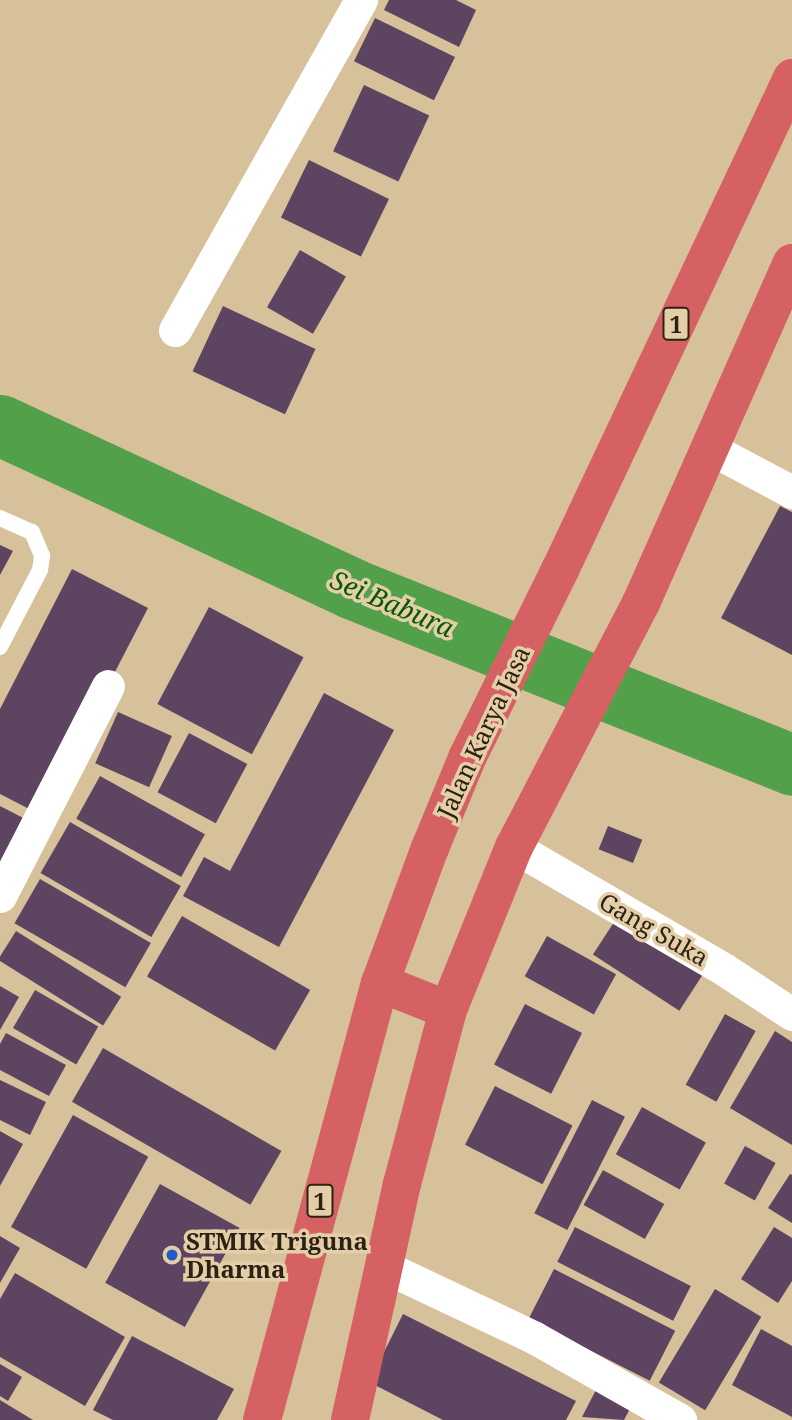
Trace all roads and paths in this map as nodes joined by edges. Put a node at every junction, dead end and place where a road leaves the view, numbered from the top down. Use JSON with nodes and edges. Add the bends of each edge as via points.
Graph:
{"nodes":[{"id":1,"x":361,"y":0,"type":"edge"},
{"id":2,"x":792,"y":78,"type":"edge"},
{"id":3,"x":792,"y":263,"type":"edge"},
{"id":4,"x":175,"y":330,"type":"dead end"},
{"id":5,"x":711,"y":449,"type":"junction"},
{"id":6,"x":792,"y":492,"type":"edge"},
{"id":7,"x":0,"y":518,"type":"edge"},
{"id":8,"x":0,"y":647,"type":"edge"},
{"id":9,"x":108,"y":686,"type":"dead end"},
{"id":10,"x":514,"y":847,"type":"junction"},
{"id":11,"x":0,"y":896,"type":"edge"},
{"id":12,"x":380,"y":983,"type":"junction"},
{"id":13,"x":449,"y":1010,"type":"junction"},
{"id":14,"x":792,"y":1014,"type":"edge"},
{"id":15,"x":383,"y":1266,"type":"junction"},
{"id":16,"x":262,"y":1420,"type":"edge"},
{"id":17,"x":350,"y":1420,"type":"edge"},
{"id":18,"x":680,"y":1420,"type":"edge"}],
"edges":[{"from":1,"to":4,"type":"street"},
{"from":2,"to":12,"type":"highway","name":"Jalan Karya Jasa","number":"1","via":[[561,570],[468,756]]},
{"from":3,"to":5,"type":"highway"},
{"from":5,"to":6,"type":"street"},
{"from":5,"to":10,"type":"highway","via":[[641,603]]},
{"from":7,"to":8,"type":"lane","via":[[33,532],[42,556],[40,570]]},
{"from":9,"to":11,"type":"street"},
{"from":10,"to":13,"type":"highway"},
{"from":10,"to":14,"type":"street","name":"Gang Suka"},
{"from":12,"to":13,"type":"highway"},
{"from":12,"to":16,"type":"highway","name":"Jalan Karya Jasa","number":"1"},
{"from":13,"to":15,"type":"highway"},
{"from":15,"to":17,"type":"highway"},
{"from":15,"to":18,"type":"street","via":[[535,1338]]}]}
